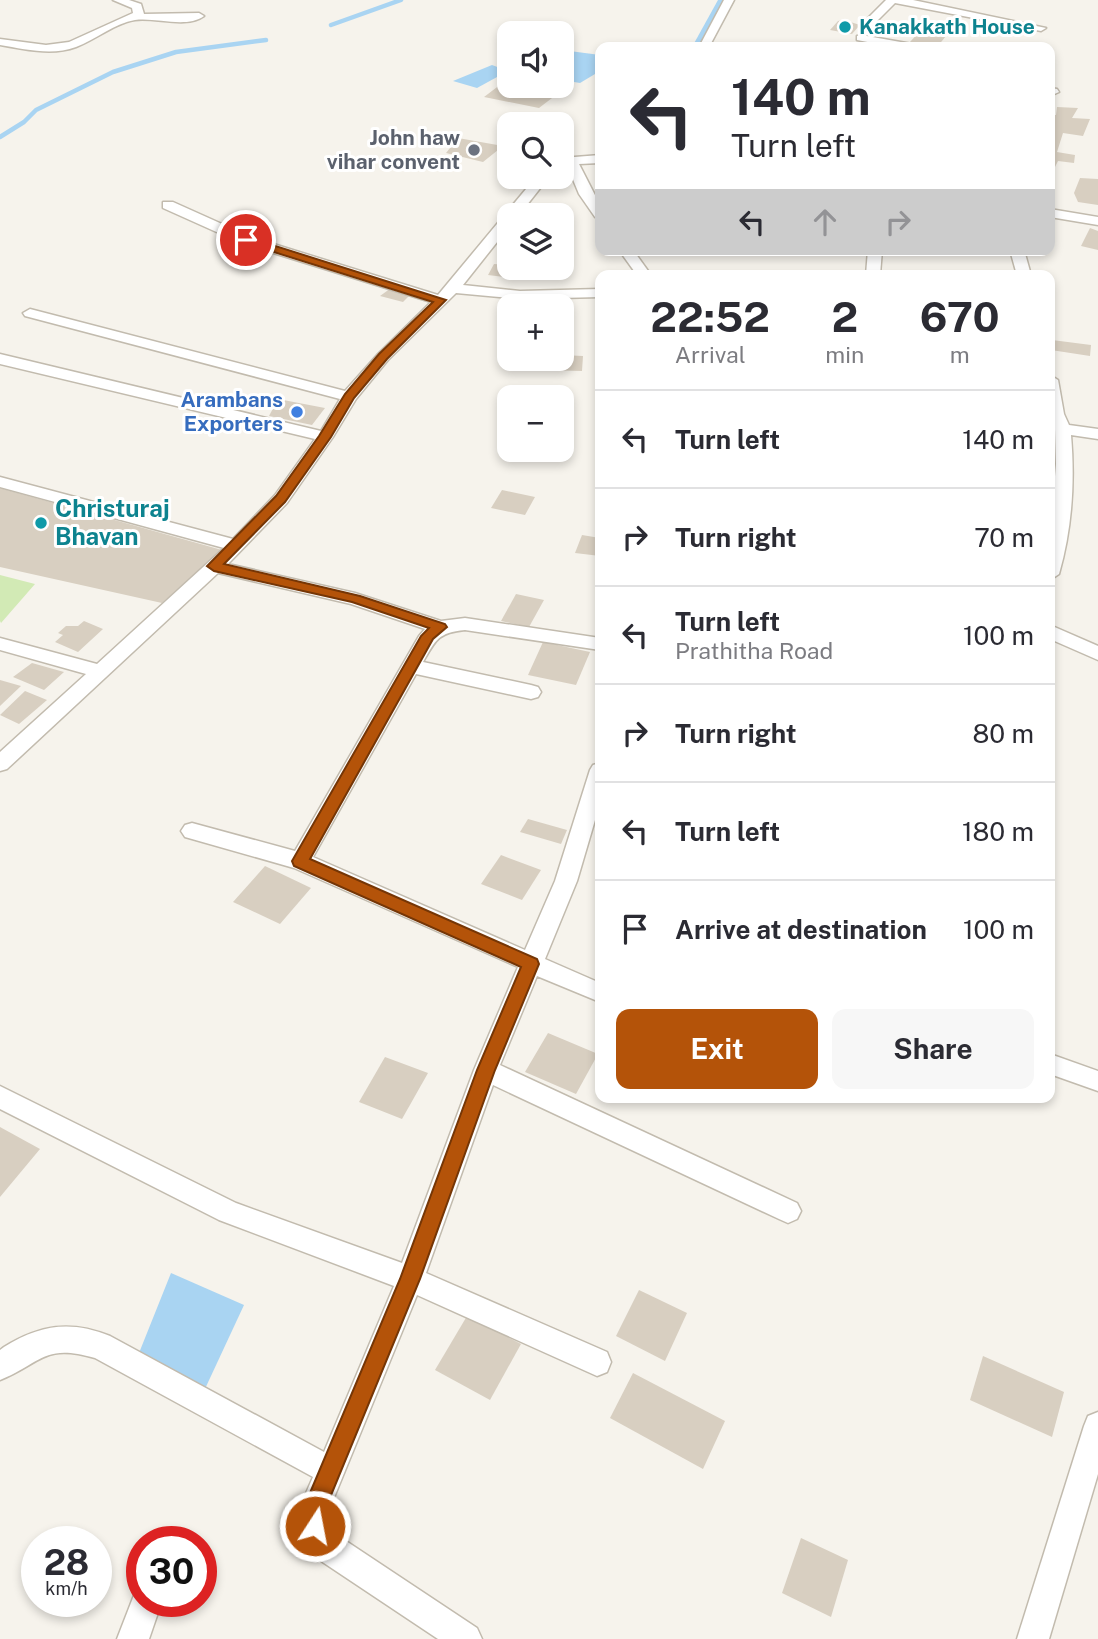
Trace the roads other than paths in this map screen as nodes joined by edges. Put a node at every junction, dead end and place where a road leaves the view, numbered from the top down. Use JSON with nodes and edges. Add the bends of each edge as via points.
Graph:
{"nodes":[{"id":1,"x":118,"y":0,"type":"edge"},
{"id":2,"x":729,"y":0,"type":"edge"},
{"id":3,"x":871,"y":0,"type":"edge"},
{"id":4,"x":892,"y":1,"type":"edge"},
{"id":5,"x":199,"y":16,"type":"dead end"},
{"id":6,"x":134,"y":17,"type":"junction"},
{"id":7,"x":866,"y":26,"type":"dead end"},
{"id":8,"x":1041,"y":28,"type":"dead end"},
{"id":9,"x":861,"y":38,"type":"dead end"},
{"id":10,"x":0,"y":42,"type":"edge"},
{"id":11,"x":707,"y":42,"type":"edge"},
{"id":12,"x":880,"y":42,"type":"edge"},
{"id":13,"x":595,"y":159,"type":"edge"},
{"id":14,"x":574,"y":161,"type":"edge"},
{"id":15,"x":574,"y":174,"type":"edge"},
{"id":16,"x":533,"y":189,"type":"edge"},
{"id":17,"x":522,"y":203,"type":"edge"},
{"id":18,"x":168,"y":205,"type":"dead end"},
{"id":19,"x":595,"y":207,"type":"edge"},
{"id":20,"x":1055,"y":214,"type":"edge"},
{"id":21,"x":1098,"y":220,"type":"edge"},
{"id":22,"x":497,"y":234,"type":"edge"},
{"id":23,"x":453,"y":288,"type":"junction"},
{"id":24,"x":595,"y":293,"type":"edge"},
{"id":25,"x":440,"y":300,"type":"junction"},
{"id":26,"x":30,"y":313,"type":"dead end"},
{"id":27,"x":0,"y":359,"type":"edge"},
{"id":28,"x":349,"y":397,"type":"junction"},
{"id":29,"x":1055,"y":408,"type":"edge"},
{"id":30,"x":1063,"y":429,"type":"junction"},
{"id":31,"x":1098,"y":434,"type":"edge"},
{"id":32,"x":325,"y":437,"type":"junction"},
{"id":33,"x":1058,"y":456,"type":"edge"},
{"id":34,"x":0,"y":482,"type":"edge"},
{"id":35,"x":237,"y":546,"type":"junction"},
{"id":36,"x":1055,"y":559,"type":"edge"},
{"id":37,"x":214,"y":566,"type":"junction"},
{"id":38,"x":440,"y":627,"type":"junction"},
{"id":39,"x":1055,"y":633,"type":"edge"},
{"id":40,"x":595,"y":643,"type":"edge"},
{"id":41,"x":0,"y":645,"type":"edge"},
{"id":42,"x":1098,"y":654,"type":"edge"},
{"id":43,"x":411,"y":666,"type":"junction"},
{"id":44,"x":99,"y":671,"type":"junction"},
{"id":45,"x":531,"y":692,"type":"dead end"},
{"id":46,"x":0,"y":764,"type":"edge"},
{"id":47,"x":595,"y":786,"type":"edge"},
{"id":48,"x":192,"y":831,"type":"dead end"},
{"id":49,"x":300,"y":861,"type":"junction"},
{"id":50,"x":531,"y":964,"type":"junction"},
{"id":51,"x":595,"y":991,"type":"edge"},
{"id":52,"x":1055,"y":1066,"type":"edge"},
{"id":53,"x":486,"y":1070,"type":"junction"},
{"id":54,"x":1098,"y":1081,"type":"edge"},
{"id":55,"x":0,"y":1097,"type":"edge"},
{"id":56,"x":788,"y":1211,"type":"dead end"},
{"id":57,"x":410,"y":1279,"type":"junction"},
{"id":58,"x":597,"y":1362,"type":"dead end"},
{"id":59,"x":0,"y":1366,"type":"edge"},
{"id":60,"x":1098,"y":1426,"type":"edge"},
{"id":61,"x":330,"y":1471,"type":"junction"},
{"id":62,"x":141,"y":1617,"type":"edge"},
{"id":63,"x":133,"y":1639,"type":"edge"},
{"id":64,"x":466,"y":1639,"type":"edge"},
{"id":65,"x":1033,"y":1639,"type":"edge"}],
"edges":[{"from":1,"to":6,"type":"street","via":[[137,6],[140,10]]},
{"from":2,"to":11,"type":"street"},
{"from":3,"to":4,"type":"street"},
{"from":4,"to":7,"type":"street"},
{"from":4,"to":8,"type":"street"},
{"from":5,"to":6,"type":"street"},
{"from":6,"to":10,"type":"street","via":[[59,48]]},
{"from":9,"to":12,"type":"street"},
{"from":13,"to":14,"type":"street"},
{"from":15,"to":19,"type":"street"},
{"from":16,"to":17,"type":"street"},
{"from":18,"to":25,"type":"street","via":[[246,240]]},
{"from":20,"to":21,"type":"street"},
{"from":22,"to":23,"type":"street"},
{"from":23,"to":24,"type":"street","via":[[520,295]]},
{"from":23,"to":25,"type":"street"},
{"from":25,"to":28,"type":"street"},
{"from":26,"to":28,"type":"street"},
{"from":27,"to":32,"type":"street"},
{"from":28,"to":32,"type":"street"},
{"from":29,"to":30,"type":"street"},
{"from":30,"to":31,"type":"street"},
{"from":30,"to":33,"type":"street"},
{"from":32,"to":35,"type":"street","via":[[281,499]]},
{"from":33,"to":36,"type":"street"},
{"from":34,"to":35,"type":"street"},
{"from":35,"to":37,"type":"street"},
{"from":37,"to":38,"type":"street","via":[[355,599]]},
{"from":37,"to":44,"type":"street"},
{"from":38,"to":40,"type":"street","via":[[465,624]]},
{"from":38,"to":43,"type":"street","via":[[428,636]]},
{"from":39,"to":42,"type":"street"},
{"from":41,"to":44,"type":"street"},
{"from":43,"to":45,"type":"street"},
{"from":43,"to":49,"type":"street"},
{"from":44,"to":46,"type":"street"},
{"from":47,"to":50,"type":"street","via":[[566,881]]},
{"from":48,"to":49,"type":"street"},
{"from":49,"to":50,"type":"street"},
{"from":50,"to":51,"type":"street"},
{"from":50,"to":53,"type":"street"},
{"from":52,"to":54,"type":"street"},
{"from":53,"to":56,"type":"street"},
{"from":53,"to":57,"type":"street"},
{"from":55,"to":57,"type":"street","via":[[228,1212]]},
{"from":57,"to":58,"type":"street"},
{"from":57,"to":61,"type":"street"},
{"from":59,"to":61,"type":"street","via":[[46,1339],[74,1338],[100,1346]]},
{"from":60,"to":65,"type":"street"},
{"from":61,"to":64,"type":"street","via":[[318,1500],[315,1526],[332,1550]]},
{"from":62,"to":63,"type":"street"}]}
